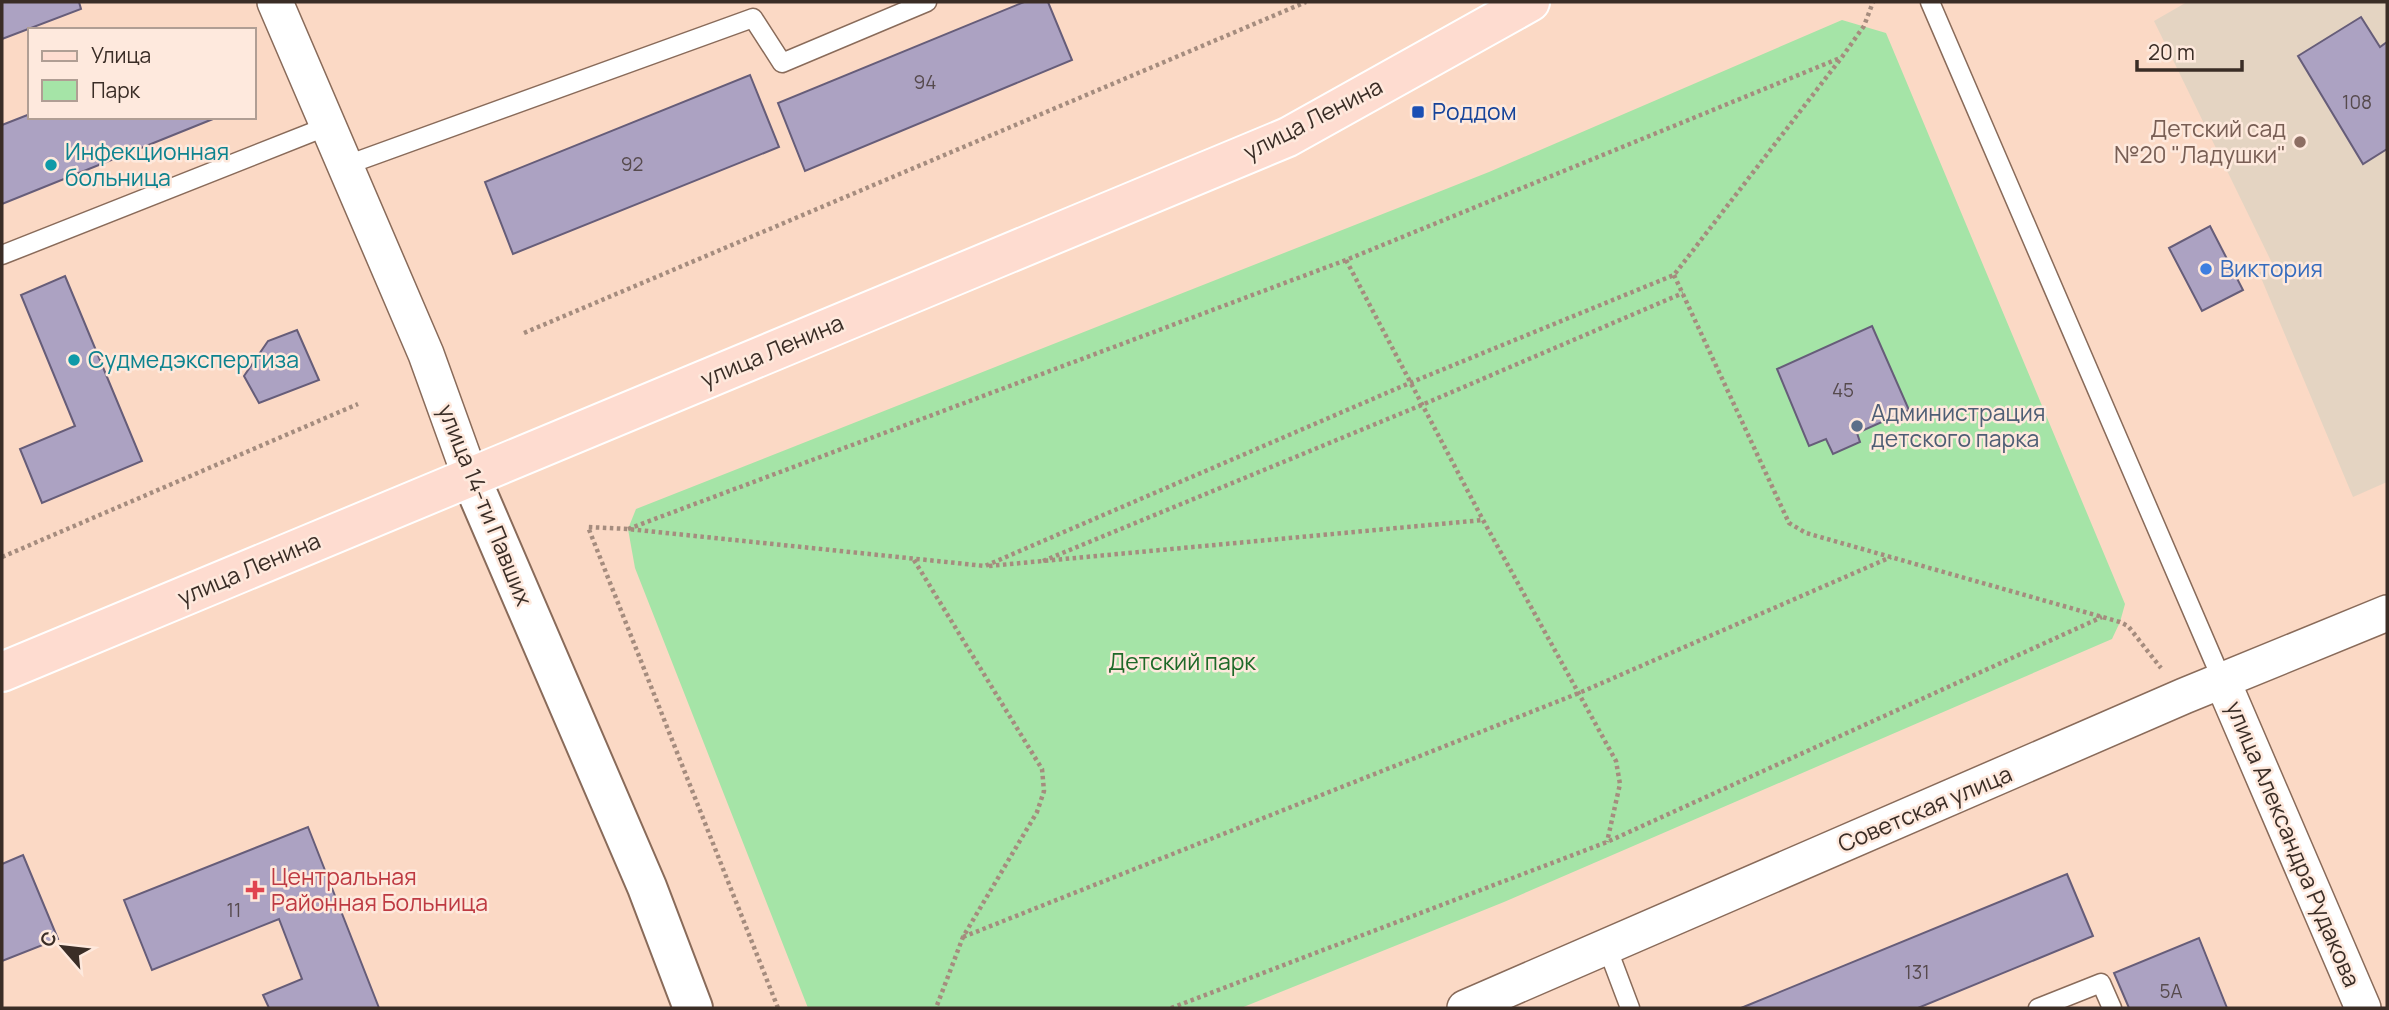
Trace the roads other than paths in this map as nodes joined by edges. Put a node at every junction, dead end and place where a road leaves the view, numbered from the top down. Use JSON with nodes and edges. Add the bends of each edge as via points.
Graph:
{"nodes":[{"id":1,"x":275,"y":2,"type":"edge"},
{"id":2,"x":927,"y":2,"type":"edge"},
{"id":3,"x":1530,"y":2,"type":"edge"},
{"id":4,"x":1930,"y":2,"type":"edge"},
{"id":5,"x":328,"y":126,"type":"junction"},
{"id":6,"x":344,"y":166,"type":"junction"},
{"id":7,"x":2,"y":255,"type":"edge"},
{"id":8,"x":470,"y":476,"type":"junction"},
{"id":9,"x":2387,"y":613,"type":"edge"},
{"id":10,"x":2,"y":672,"type":"edge"},
{"id":11,"x":2222,"y":680,"type":"junction"},
{"id":12,"x":1606,"y":947,"type":"junction"},
{"id":13,"x":693,"y":1008,"type":"edge"},
{"id":14,"x":1465,"y":1008,"type":"edge"},
{"id":15,"x":1630,"y":1008,"type":"edge"},
{"id":16,"x":2038,"y":1008,"type":"edge"},
{"id":17,"x":2112,"y":1008,"type":"edge"},
{"id":18,"x":2363,"y":1008,"type":"edge"}],
"edges":[{"from":1,"to":5,"type":"street","name":"улица 14-ти Павших"},
{"from":2,"to":6,"type":"lane","via":[[782,63],[753,18]]},
{"from":3,"to":8,"type":"main road","name":"улица Ленина","via":[[1288,137]]},
{"from":4,"to":11,"type":"lane"},
{"from":5,"to":6,"type":"street","name":"улица 14-ти Павших"},
{"from":5,"to":7,"type":"lane"},
{"from":6,"to":8,"type":"street","name":"улица 14-ти Павших","via":[[426,354]]},
{"from":8,"to":10,"type":"main road","name":"улица Ленина"},
{"from":8,"to":13,"type":"street","name":"улица 14-ти Павших","via":[[647,887]]},
{"from":9,"to":11,"type":"street","name":"Советская улица"},
{"from":11,"to":12,"type":"street","name":"Советская улица"},
{"from":11,"to":18,"type":"street","name":"улица Александра Рудакова"},
{"from":12,"to":14,"type":"street","name":"Советская улица"},
{"from":12,"to":15,"type":"lane"},
{"from":16,"to":17,"type":"lane","via":[[2101,984]]}]}
